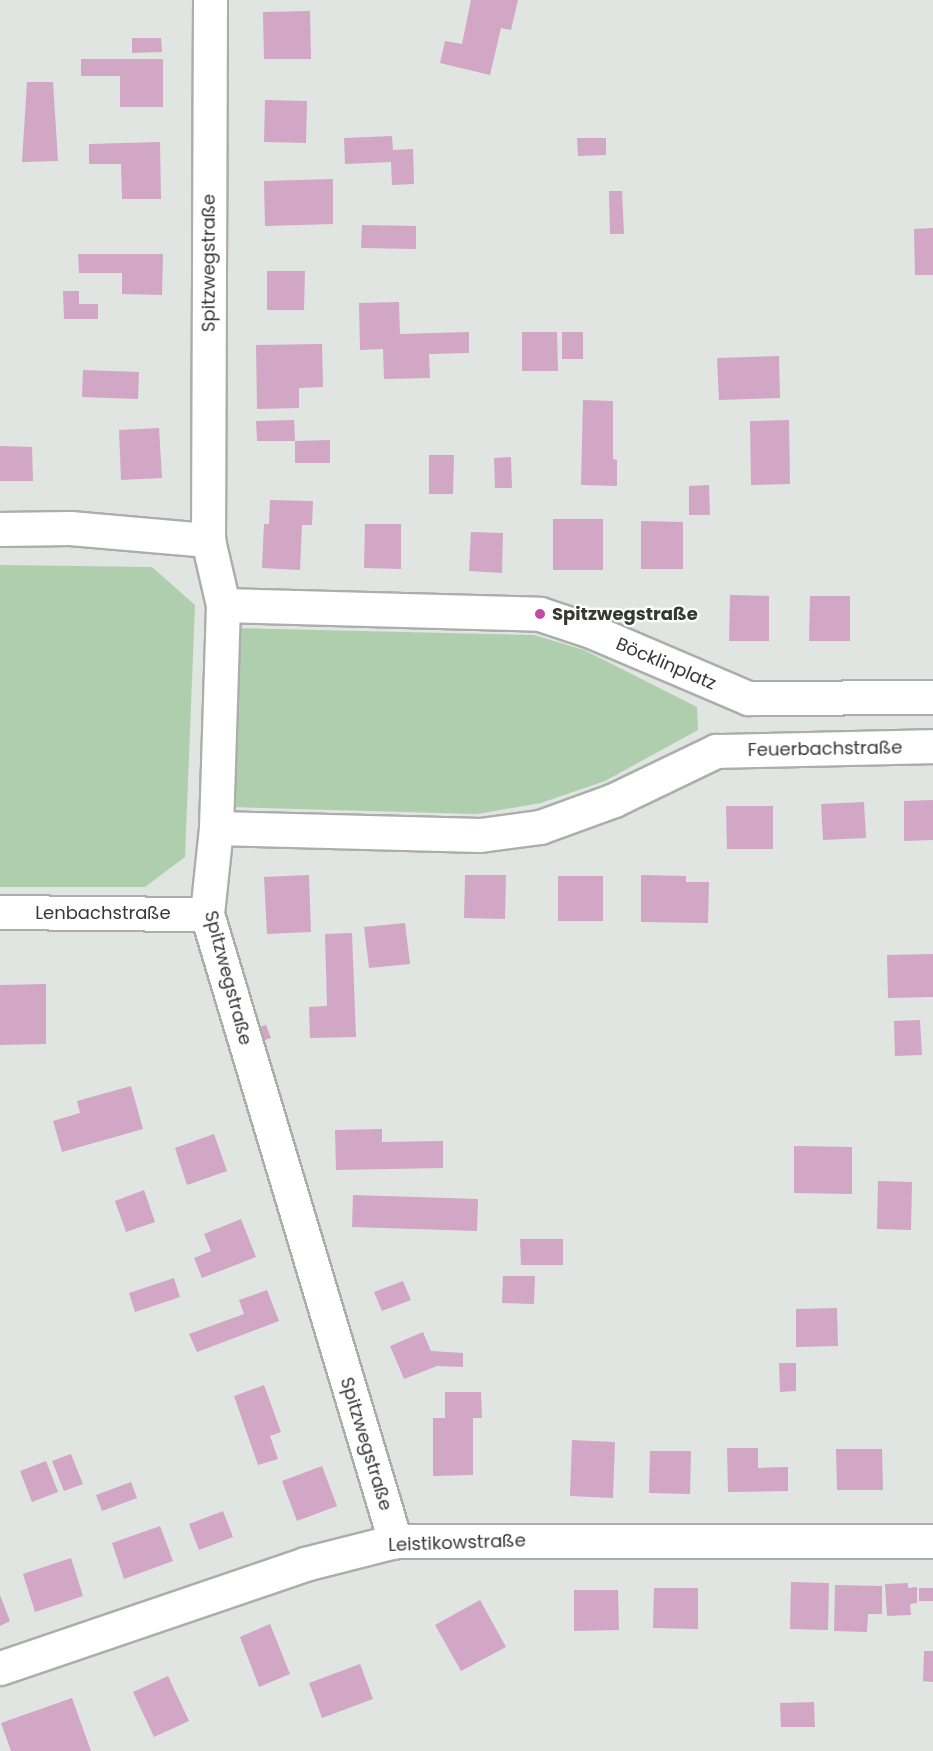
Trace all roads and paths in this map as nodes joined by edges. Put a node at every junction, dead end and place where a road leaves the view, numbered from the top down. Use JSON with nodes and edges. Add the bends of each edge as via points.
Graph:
{"nodes":[{"id":1,"x":210,"y":0,"type":"edge"},
{"id":2,"x":0,"y":529,"type":"edge"},
{"id":3,"x":208,"y":540,"type":"junction"},
{"id":4,"x":223,"y":606,"type":"junction"},
{"id":5,"x":933,"y":697,"type":"edge"},
{"id":6,"x":933,"y":746,"type":"edge"},
{"id":7,"x":216,"y":828,"type":"junction"},
{"id":8,"x":0,"y":912,"type":"edge"},
{"id":9,"x":207,"y":914,"type":"junction"},
{"id":10,"x":395,"y":1541,"type":"junction"},
{"id":11,"x":933,"y":1541,"type":"edge"},
{"id":12,"x":0,"y":1668,"type":"edge"}],
"edges":[{"from":1,"to":3,"type":"street","name":"Spitzwegstraße"},
{"from":2,"to":3,"type":"street","via":[[70,528]]},
{"from":3,"to":4,"type":"street","name":"Spitzwegstraße"},
{"from":4,"to":5,"type":"street","name":"Böcklinplatz","via":[[540,615],[591,631],[748,698]]},
{"from":4,"to":7,"type":"street","name":"Spitzwegstraße"},
{"from":6,"to":7,"type":"street","name":"Feuerbachstraße","via":[[716,752],[614,801],[526,829],[480,835]]},
{"from":7,"to":9,"type":"street","name":"Spitzwegstraße"},
{"from":8,"to":9,"type":"street","name":"Lenbachstraße"},
{"from":9,"to":10,"type":"street","name":"Spitzwegstraße"},
{"from":10,"to":11,"type":"street","name":"Leistikowstraße"},
{"from":10,"to":12,"type":"street","name":"Leistikowstraße","via":[[305,1564]]}]}
